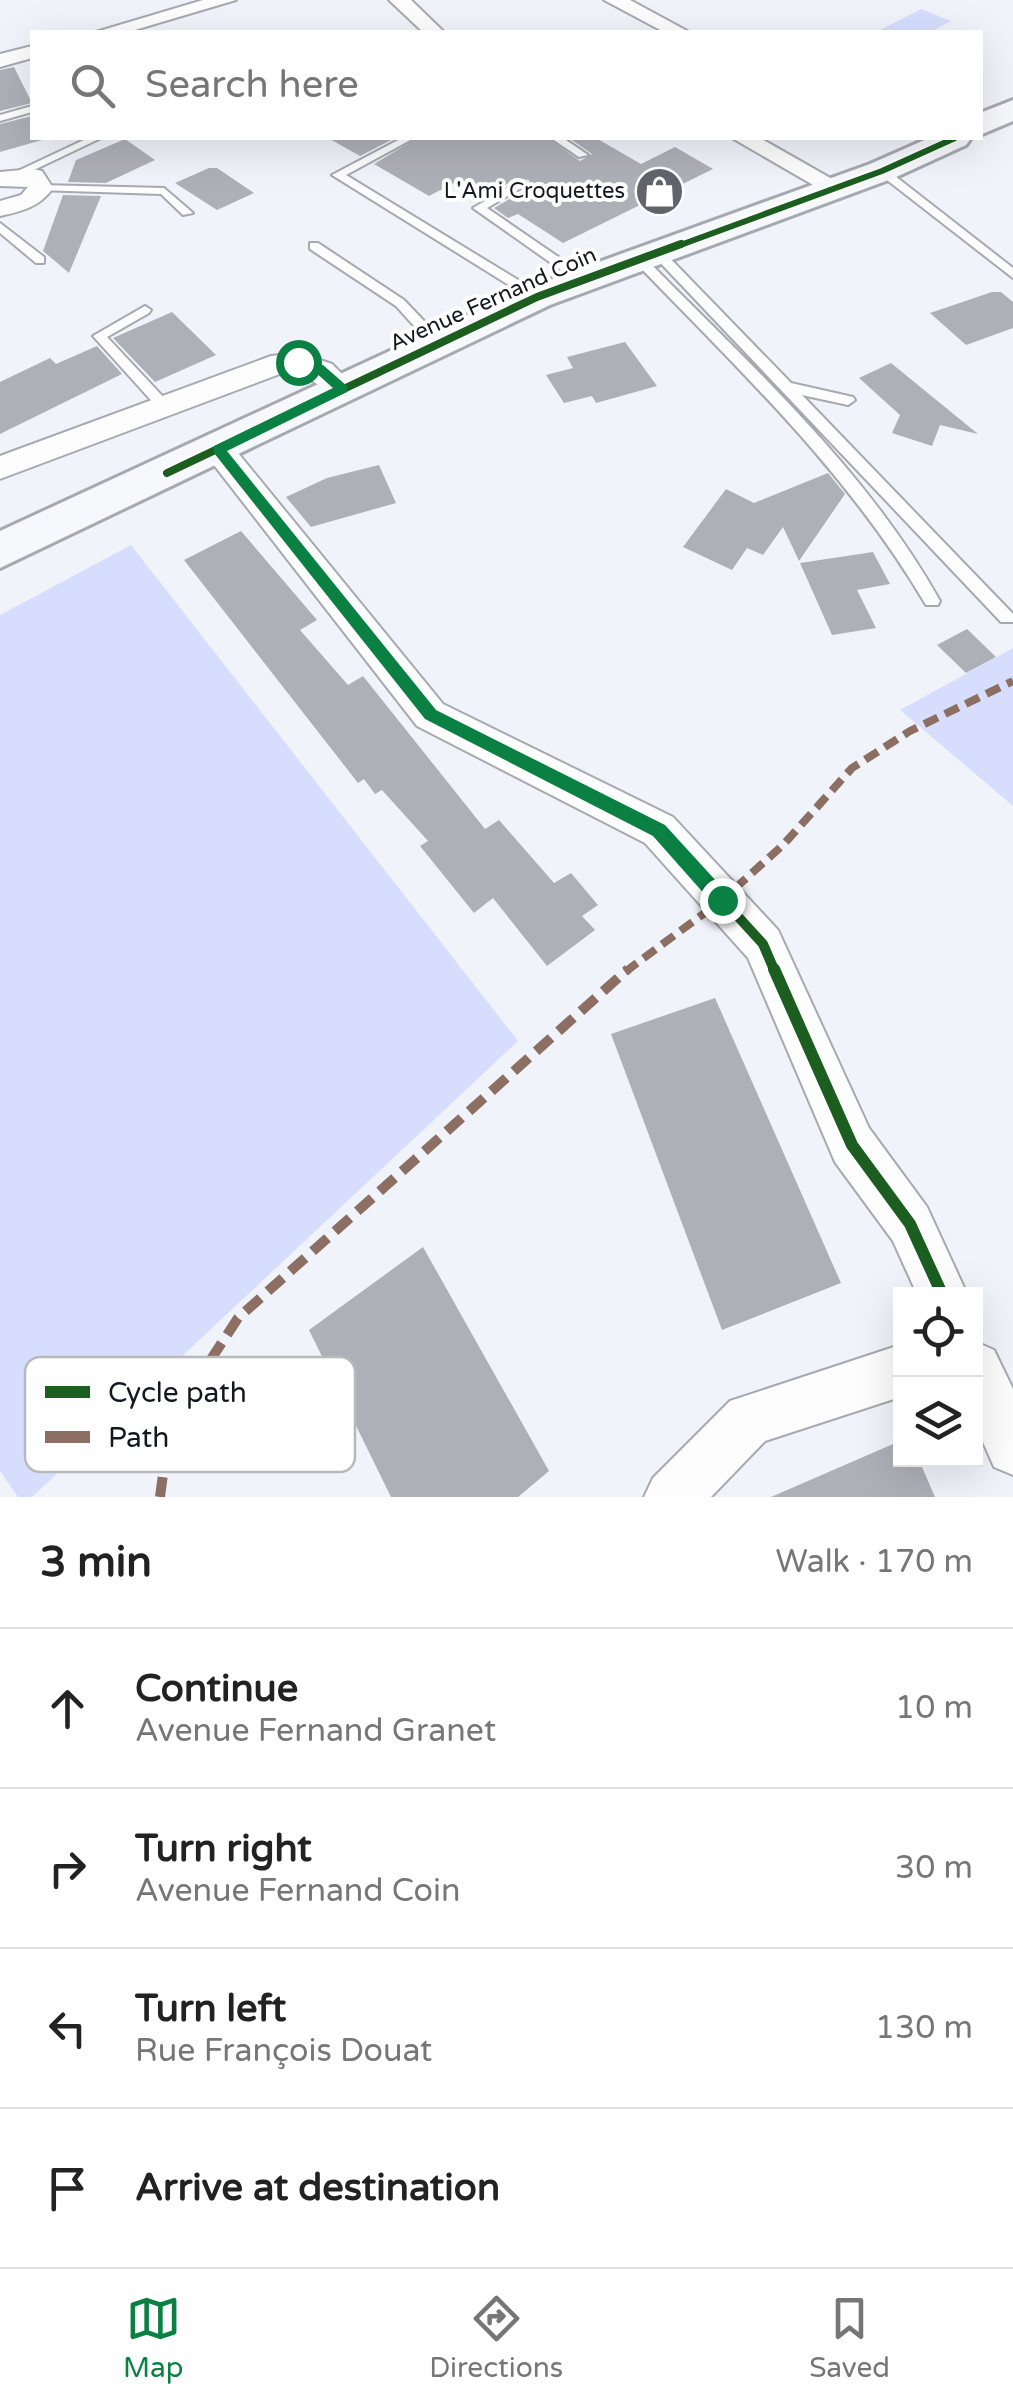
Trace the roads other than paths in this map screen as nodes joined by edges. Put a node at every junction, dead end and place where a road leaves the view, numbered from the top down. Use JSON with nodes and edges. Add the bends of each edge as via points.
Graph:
{"nodes":[{"id":1,"x":226,"y":0,"type":"edge"},
{"id":2,"x":400,"y":0,"type":"edge"},
{"id":3,"x":614,"y":0,"type":"edge"},
{"id":4,"x":114,"y":30,"type":"edge"},
{"id":5,"x":432,"y":30,"type":"edge"},
{"id":6,"x":675,"y":30,"type":"edge"},
{"id":7,"x":30,"y":53,"type":"edge"},
{"id":8,"x":0,"y":61,"type":"edge"},
{"id":9,"x":1013,"y":109,"type":"edge"},
{"id":10,"x":30,"y":110,"type":"edge"},
{"id":11,"x":0,"y":118,"type":"edge"},
{"id":12,"x":983,"y":124,"type":"edge"},
{"id":13,"x":92,"y":140,"type":"edge"},
{"id":14,"x":406,"y":140,"type":"edge"},
{"id":15,"x":559,"y":140,"type":"edge"},
{"id":16,"x":748,"y":140,"type":"edge"},
{"id":17,"x":951,"y":140,"type":"edge"},
{"id":18,"x":583,"y":155,"type":"dead end"},
{"id":19,"x":882,"y":171,"type":"junction"},
{"id":20,"x":6,"y":178,"type":"edge"},
{"id":21,"x":522,"y":184,"type":"dead end"},
{"id":22,"x":41,"y":188,"type":"junction"},
{"id":23,"x":836,"y":188,"type":"junction"},
{"id":24,"x":0,"y":208,"type":"edge"},
{"id":25,"x":187,"y":213,"type":"dead end"},
{"id":26,"x":0,"y":226,"type":"edge"},
{"id":27,"x":314,"y":246,"type":"dead end"},
{"id":28,"x":647,"y":255,"type":"junction"},
{"id":29,"x":40,"y":260,"type":"dead end"},
{"id":30,"x":1013,"y":274,"type":"edge"},
{"id":31,"x":582,"y":280,"type":"junction"},
{"id":32,"x":537,"y":297,"type":"junction"},
{"id":33,"x":145,"y":310,"type":"dead end"},
{"id":34,"x":438,"y":344,"type":"junction"},
{"id":35,"x":786,"y":387,"type":"junction"},
{"id":36,"x":342,"y":389,"type":"junction"},
{"id":37,"x":848,"y":400,"type":"dead end"},
{"id":38,"x":162,"y":405,"type":"junction"},
{"id":39,"x":218,"y":449,"type":"junction"},
{"id":40,"x":0,"y":468,"type":"edge"},
{"id":41,"x":0,"y":550,"type":"edge"},
{"id":42,"x":932,"y":601,"type":"dead end"},
{"id":43,"x":1007,"y":618,"type":"dead end"},
{"id":44,"x":939,"y":1287,"type":"edge"},
{"id":45,"x":893,"y":1373,"type":"edge"},
{"id":46,"x":980,"y":1377,"type":"edge"},
{"id":47,"x":1013,"y":1448,"type":"edge"},
{"id":48,"x":672,"y":1497,"type":"edge"}],
"edges":[{"from":1,"to":4,"type":"street"},
{"from":2,"to":5,"type":"street"},
{"from":3,"to":6,"type":"street"},
{"from":7,"to":8,"type":"street"},
{"from":9,"to":12,"type":"main road"},
{"from":10,"to":11,"type":"lane"},
{"from":13,"to":20,"type":"lane"},
{"from":14,"to":32,"type":"lane","via":[[338,174]]},
{"from":15,"to":18,"type":"lane"},
{"from":16,"to":23,"type":"street"},
{"from":17,"to":19,"type":"main road","name":"Avenue Fernand Coin"},
{"from":19,"to":23,"type":"main road","name":"Avenue Fernand Coin"},
{"from":19,"to":30,"type":"lane"},
{"from":20,"to":22,"type":"street","via":[[32,176]]},
{"from":21,"to":31,"type":"lane","via":[[479,208]]},
{"from":22,"to":24,"type":"street","via":[[30,200]]},
{"from":22,"to":25,"type":"lane","via":[[164,191]]},
{"from":23,"to":28,"type":"main road","name":"Avenue Fernand Coin"},
{"from":26,"to":29,"type":"lane"},
{"from":27,"to":34,"type":"lane","via":[[400,303]]},
{"from":28,"to":31,"type":"main road","name":"Avenue Fernand Coin"},
{"from":28,"to":35,"type":"lane"},
{"from":28,"to":42,"type":"lane","via":[[902,546]]},
{"from":31,"to":32,"type":"main road","name":"Avenue Fernand Coin"},
{"from":32,"to":34,"type":"main road","name":"Avenue Fernand Coin"},
{"from":33,"to":38,"type":"lane","via":[[99,336]]},
{"from":34,"to":36,"type":"main road","name":"Avenue Fernand Coin"},
{"from":35,"to":37,"type":"lane"},
{"from":35,"to":43,"type":"lane"},
{"from":36,"to":38,"type":"street","via":[[318,368],[290,362]]},
{"from":36,"to":39,"type":"main road","name":"Avenue Fernand Coin"},
{"from":38,"to":40,"type":"street"},
{"from":39,"to":41,"type":"main road","name":"Avenue Fernand Coin"},
{"from":39,"to":44,"type":"street","via":[[430,714],[659,830],[764,944],[852,1145],[910,1224]]},
{"from":45,"to":48,"type":"street","via":[[749,1420]]},
{"from":46,"to":47,"type":"street"}]}
